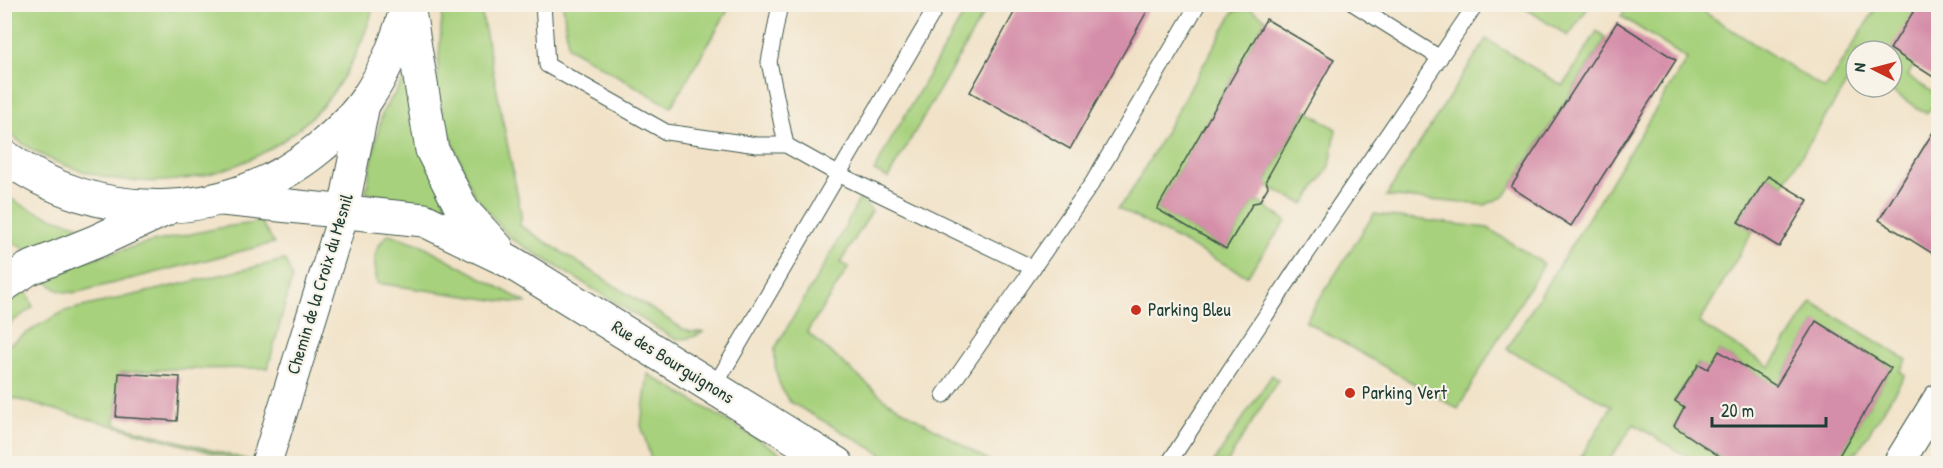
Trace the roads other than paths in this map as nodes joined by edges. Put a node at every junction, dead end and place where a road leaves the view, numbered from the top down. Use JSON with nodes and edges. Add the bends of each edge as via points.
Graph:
{"nodes":[{"id":1,"x":408,"y":4,"type":"edge"},
{"id":2,"x":543,"y":4,"type":"edge"},
{"id":3,"x":780,"y":4,"type":"edge"},
{"id":4,"x":938,"y":4,"type":"edge"},
{"id":5,"x":1198,"y":4,"type":"edge"},
{"id":6,"x":1354,"y":4,"type":"edge"},
{"id":7,"x":1476,"y":4,"type":"edge"},
{"id":8,"x":1440,"y":58,"type":"junction"},
{"id":9,"x":365,"y":102,"type":"junction"},
{"id":10,"x":786,"y":145,"type":"junction"},
{"id":11,"x":4,"y":156,"type":"edge"},
{"id":12,"x":838,"y":174,"type":"junction"},
{"id":13,"x":222,"y":199,"type":"junction"},
{"id":14,"x":170,"y":207,"type":"junction"},
{"id":15,"x":344,"y":211,"type":"junction"},
{"id":16,"x":509,"y":261,"type":"junction"},
{"id":17,"x":1032,"y":268,"type":"junction"},
{"id":18,"x":4,"y":285,"type":"edge"},
{"id":19,"x":714,"y":387,"type":"junction"},
{"id":20,"x":944,"y":395,"type":"dead end"},
{"id":21,"x":1938,"y":399,"type":"edge"},
{"id":22,"x":266,"y":464,"type":"edge"},
{"id":23,"x":837,"y":464,"type":"edge"},
{"id":24,"x":1167,"y":464,"type":"edge"},
{"id":25,"x":1898,"y":464,"type":"edge"}],
"edges":[{"from":1,"to":9,"type":"street","via":[[392,55]]},
{"from":1,"to":16,"type":"street","name":"Rue des Bourguignons","via":[[432,150],[463,212]]},
{"from":2,"to":10,"type":"lane","via":[[547,65],[666,132],[757,145]]},
{"from":3,"to":10,"type":"lane","via":[[769,62]]},
{"from":4,"to":12,"type":"lane"},
{"from":5,"to":17,"type":"lane","via":[[1093,182]]},
{"from":6,"to":8,"type":"lane"},
{"from":7,"to":8,"type":"lane"},
{"from":8,"to":24,"type":"lane"},
{"from":9,"to":13,"type":"street","via":[[336,135],[302,163],[264,184]]},
{"from":9,"to":15,"type":"street","name":"Chemin de la Croix du Mesnil"},
{"from":10,"to":12,"type":"lane"},
{"from":11,"to":14,"type":"street","via":[[70,193],[119,205]]},
{"from":12,"to":17,"type":"lane"},
{"from":12,"to":19,"type":"lane"},
{"from":13,"to":14,"type":"street"},
{"from":13,"to":15,"type":"street","name":"Rue des Bourguignons"},
{"from":14,"to":18,"type":"street","via":[[28,269]]},
{"from":15,"to":16,"type":"street","name":"Rue des Bourguignons","via":[[424,220]]},
{"from":15,"to":22,"type":"street","name":"Chemin de la Croix du Mesnil"},
{"from":16,"to":19,"type":"street","name":"Rue des Bourguignons"},
{"from":17,"to":20,"type":"lane"},
{"from":19,"to":23,"type":"street","name":"Rue des Bourguignons"},
{"from":21,"to":25,"type":"street"}]}
